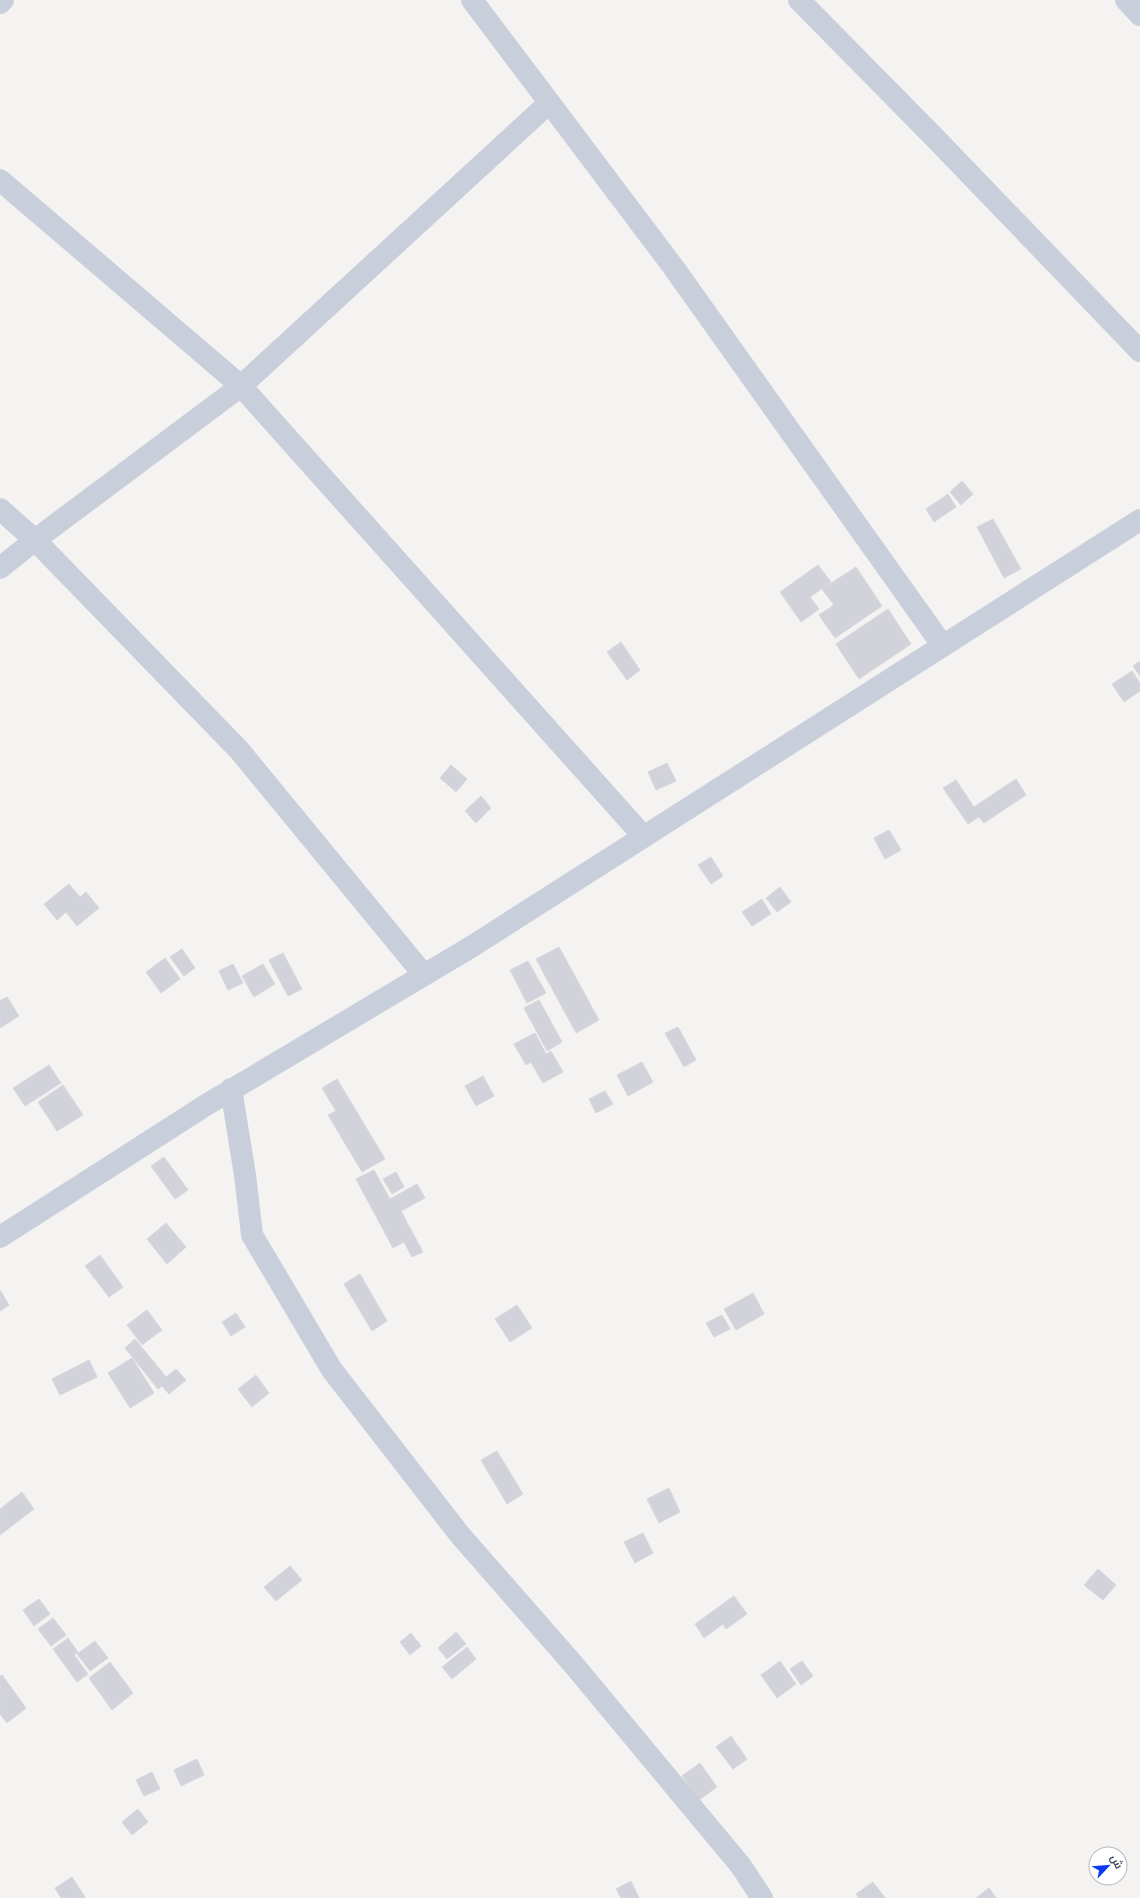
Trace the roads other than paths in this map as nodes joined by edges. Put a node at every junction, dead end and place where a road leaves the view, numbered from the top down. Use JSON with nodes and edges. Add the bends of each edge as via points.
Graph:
{"nodes":[{"id":1,"x":3,"y":0,"type":"edge"},
{"id":2,"x":472,"y":0,"type":"edge"},
{"id":3,"x":799,"y":0,"type":"edge"},
{"id":4,"x":1126,"y":0,"type":"edge"},
{"id":5,"x":0,"y":3,"type":"edge"},
{"id":6,"x":1140,"y":15,"type":"edge"},
{"id":7,"x":549,"y":103,"type":"junction"},
{"id":8,"x":0,"y":180,"type":"edge"},
{"id":9,"x":1140,"y":351,"type":"edge"},
{"id":10,"x":241,"y":386,"type":"junction"},
{"id":11,"x":0,"y":509,"type":"edge"},
{"id":12,"x":1140,"y":520,"type":"edge"},
{"id":13,"x":35,"y":540,"type":"junction"},
{"id":14,"x":0,"y":568,"type":"edge"},
{"id":15,"x":943,"y":646,"type":"junction"},
{"id":16,"x":644,"y":837,"type":"junction"},
{"id":17,"x":424,"y":975,"type":"junction"},
{"id":18,"x":232,"y":1089,"type":"junction"},
{"id":19,"x":0,"y":1236,"type":"edge"},
{"id":20,"x":762,"y":1898,"type":"edge"}],
"edges":[{"from":1,"to":5,"type":"street"},
{"from":2,"to":7,"type":"street"},
{"from":3,"to":9,"type":"street"},
{"from":4,"to":6,"type":"street"},
{"from":7,"to":10,"type":"street"},
{"from":7,"to":15,"type":"street","via":[[674,268]]},
{"from":8,"to":10,"type":"street"},
{"from":10,"to":13,"type":"street"},
{"from":10,"to":16,"type":"street"},
{"from":11,"to":13,"type":"street"},
{"from":12,"to":15,"type":"street"},
{"from":13,"to":14,"type":"street"},
{"from":13,"to":17,"type":"street","via":[[239,750]]},
{"from":15,"to":16,"type":"street"},
{"from":16,"to":17,"type":"street"},
{"from":17,"to":18,"type":"street"},
{"from":18,"to":19,"type":"street"},
{"from":18,"to":20,"type":"street","via":[[252,1236],[332,1370],[460,1535],[573,1664],[741,1866]]}]}
